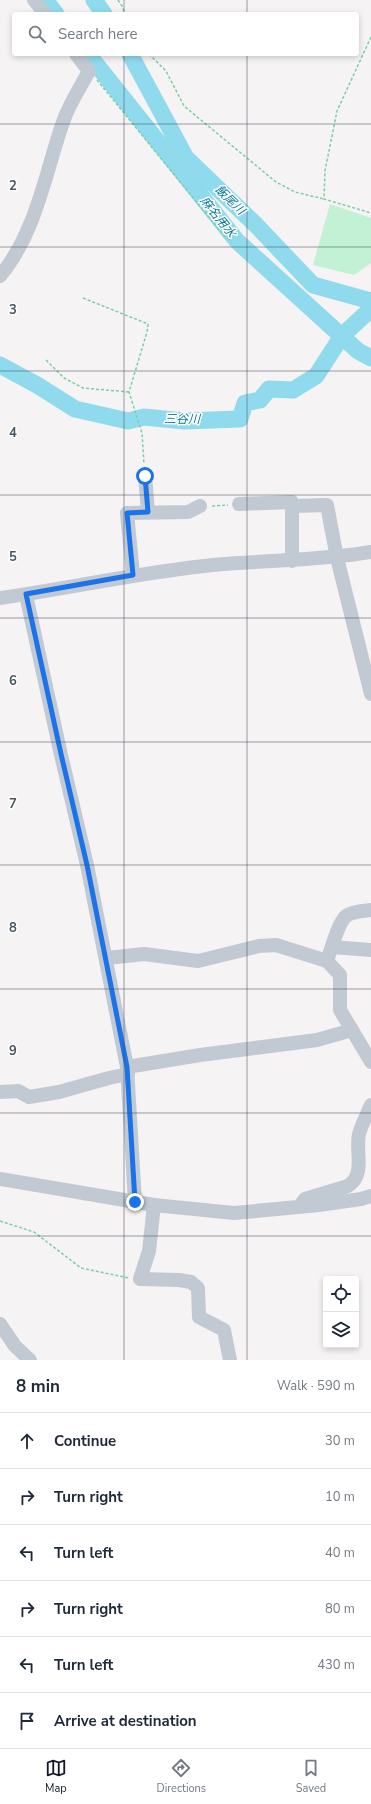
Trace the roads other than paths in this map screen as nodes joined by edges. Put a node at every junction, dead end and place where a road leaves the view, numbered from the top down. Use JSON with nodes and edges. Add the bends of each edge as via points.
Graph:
{"nodes":[{"id":1,"x":34,"y":0,"type":"edge"},
{"id":2,"x":43,"y":12,"type":"edge"},
{"id":3,"x":78,"y":56,"type":"edge"},
{"id":4,"x":0,"y":276,"type":"edge"},
{"id":5,"x":145,"y":476,"type":"road end"},
{"id":6,"x":239,"y":504,"type":"road end"},
{"id":7,"x":200,"y":506,"type":"road end"},
{"id":8,"x":292,"y":506,"type":"junction"},
{"id":9,"x":148,"y":512,"type":"junction"},
{"id":10,"x":371,"y":552,"type":"edge"},
{"id":11,"x":337,"y":558,"type":"junction"},
{"id":12,"x":292,"y":560,"type":"junction"},
{"id":13,"x":133,"y":575,"type":"junction"},
{"id":14,"x":26,"y":594,"type":"junction"},
{"id":15,"x":0,"y":598,"type":"edge"},
{"id":16,"x":371,"y":694,"type":"edge"},
{"id":17,"x":371,"y":910,"type":"edge"},
{"id":18,"x":332,"y":947,"type":"junction"},
{"id":19,"x":371,"y":950,"type":"edge"},
{"id":20,"x":106,"y":958,"type":"junction"},
{"id":21,"x":327,"y":961,"type":"junction"},
{"id":22,"x":352,"y":1030,"type":"junction"},
{"id":23,"x":371,"y":1062,"type":"edge"},
{"id":24,"x":127,"y":1071,"type":"junction"},
{"id":25,"x":0,"y":1092,"type":"edge"},
{"id":26,"x":371,"y":1105,"type":"edge"},
{"id":27,"x":365,"y":1136,"type":"edge"},
{"id":28,"x":0,"y":1179,"type":"edge"},
{"id":29,"x":371,"y":1196,"type":"edge"},
{"id":30,"x":135,"y":1202,"type":"junction"},
{"id":31,"x":154,"y":1205,"type":"junction"},
{"id":32,"x":299,"y":1207,"type":"junction"},
{"id":33,"x":0,"y":1324,"type":"edge"},
{"id":34,"x":30,"y":1360,"type":"edge"},
{"id":35,"x":230,"y":1360,"type":"edge"}],
"edges":[{"from":1,"to":2,"type":"street"},
{"from":3,"to":4,"type":"street","via":[[89,71],[63,122],[26,233],[11,263]]},
{"from":5,"to":9,"type":"street"},
{"from":6,"to":8,"type":"street","via":[[292,502]]},
{"from":7,"to":9,"type":"street","via":[[188,512]]},
{"from":8,"to":11,"type":"street","via":[[327,506]]},
{"from":8,"to":12,"type":"street"},
{"from":9,"to":13,"type":"street","via":[[127,513]]},
{"from":10,"to":11,"type":"street"},
{"from":11,"to":12,"type":"street"},
{"from":11,"to":16,"type":"street"},
{"from":12,"to":13,"type":"street","via":[[214,565]]},
{"from":13,"to":14,"type":"street"},
{"from":14,"to":15,"type":"street"},
{"from":14,"to":20,"type":"street"},
{"from":17,"to":18,"type":"street","via":[[346,916]]},
{"from":18,"to":19,"type":"street"},
{"from":18,"to":21,"type":"street"},
{"from":20,"to":21,"type":"street","via":[[144,954],[198,961],[259,946],[276,945]]},
{"from":20,"to":24,"type":"street"},
{"from":21,"to":22,"type":"street","via":[[340,975],[340,1010]]},
{"from":22,"to":23,"type":"street"},
{"from":22,"to":24,"type":"street","via":[[317,1040],[200,1055]]},
{"from":24,"to":25,"type":"street","via":[[59,1092],[29,1097],[18,1091]]},
{"from":24,"to":30,"type":"street"},
{"from":26,"to":27,"type":"street"},
{"from":27,"to":32,"type":"street","via":[[357,1145],[360,1162],[353,1182],[348,1186],[305,1199]]},
{"from":28,"to":30,"type":"street"},
{"from":29,"to":32,"type":"street"},
{"from":30,"to":31,"type":"street"},
{"from":31,"to":32,"type":"street","via":[[234,1213]]},
{"from":31,"to":35,"type":"street","via":[[149,1251],[140,1279],[179,1280],[191,1282],[198,1288],[199,1318],[224,1330]]},
{"from":33,"to":34,"type":"street","via":[[15,1346]]}]}
